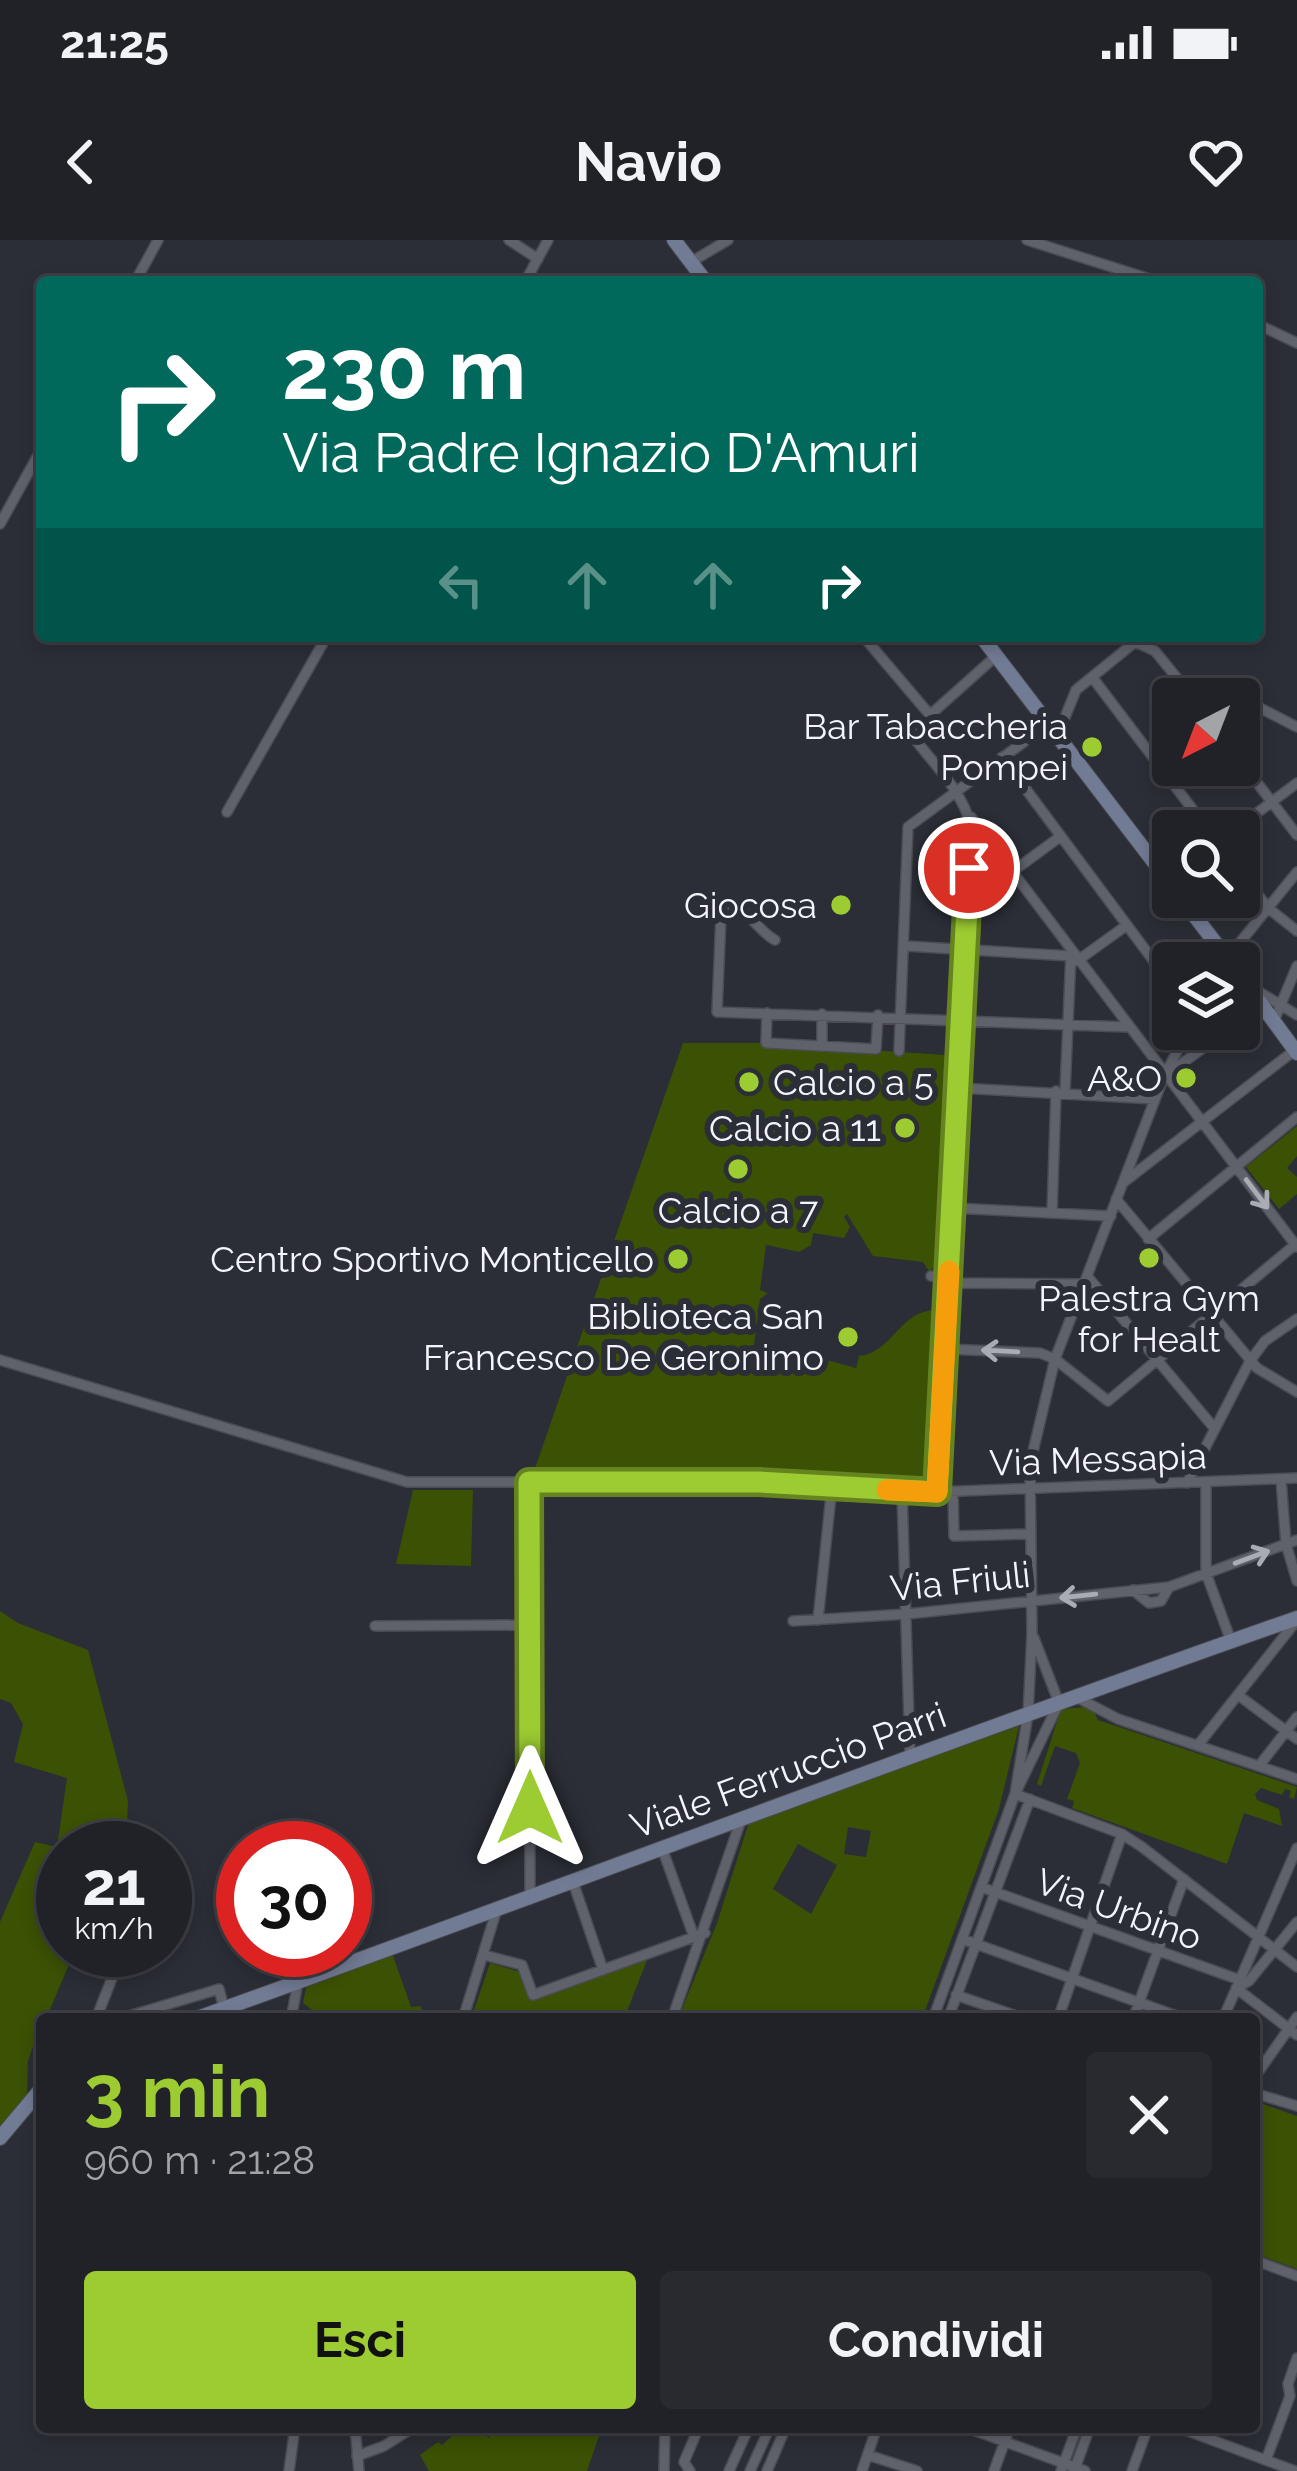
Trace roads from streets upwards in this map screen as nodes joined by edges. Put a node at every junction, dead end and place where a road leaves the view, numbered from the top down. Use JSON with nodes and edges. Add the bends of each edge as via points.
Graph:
{"nodes":[{"id":1,"x":158,"y":240,"type":"edge"},
{"id":2,"x":509,"y":240,"type":"edge"},
{"id":3,"x":548,"y":240,"type":"edge"},
{"id":4,"x":674,"y":240,"type":"edge"},
{"id":5,"x":728,"y":240,"type":"edge"},
{"id":6,"x":1027,"y":240,"type":"edge"},
{"id":7,"x":538,"y":259,"type":"junction"},
{"id":8,"x":691,"y":262,"type":"junction"},
{"id":9,"x":138,"y":276,"type":"edge"},
{"id":10,"x":528,"y":276,"type":"edge"},
{"id":11,"x":702,"y":276,"type":"edge"},
{"id":12,"x":1140,"y":276,"type":"edge"},
{"id":13,"x":1263,"y":327,"type":"edge"},
{"id":14,"x":1297,"y":343,"type":"edge"},
{"id":15,"x":36,"y":459,"type":"edge"},
{"id":16,"x":0,"y":524,"type":"edge"},
{"id":17,"x":324,"y":642,"type":"edge"},
{"id":18,"x":868,"y":642,"type":"edge"},
{"id":19,"x":986,"y":642,"type":"edge"},
{"id":20,"x":996,"y":656,"type":"junction"},
{"id":21,"x":1092,"y":676,"type":"junction"},
{"id":22,"x":1177,"y":678,"type":"edge"},
{"id":23,"x":1260,"y":708,"type":"edge"},
{"id":24,"x":930,"y":716,"type":"junction"},
{"id":25,"x":1297,"y":727,"type":"edge"},
{"id":26,"x":1052,"y":731,"type":"junction"},
{"id":27,"x":1152,"y":749,"type":"edge"},
{"id":28,"x":1149,"y":751,"type":"junction"},
{"id":29,"x":1002,"y":758,"type":"junction"},
{"id":30,"x":1297,"y":783,"type":"edge"},
{"id":31,"x":1260,"y":786,"type":"edge"},
{"id":32,"x":955,"y":792,"type":"junction"},
{"id":33,"x":1272,"y":802,"type":"junction"},
{"id":34,"x":1194,"y":810,"type":"edge"},
{"id":35,"x":1260,"y":811,"type":"edge"},
{"id":36,"x":227,"y":812,"type":"dead end"},
{"id":37,"x":968,"y":813,"type":"junction"},
{"id":38,"x":1297,"y":835,"type":"edge"},
{"id":39,"x":1060,"y":836,"type":"junction"},
{"id":40,"x":1152,"y":860,"type":"edge"},
{"id":41,"x":1012,"y":872,"type":"junction"},
{"id":42,"x":1297,"y":872,"type":"edge"},
{"id":43,"x":1260,"y":898,"type":"edge"},
{"id":44,"x":1268,"y":908,"type":"junction"},
{"id":45,"x":1126,"y":925,"type":"junction"},
{"id":46,"x":1297,"y":932,"type":"edge"},
{"id":47,"x":775,"y":940,"type":"dead end"},
{"id":48,"x":1242,"y":942,"type":"edge"},
{"id":49,"x":906,"y":946,"type":"junction"},
{"id":50,"x":965,"y":950,"type":"junction"},
{"id":51,"x":1073,"y":957,"type":"junction"},
{"id":52,"x":1152,"y":959,"type":"edge"},
{"id":53,"x":1297,"y":966,"type":"edge"},
{"id":54,"x":1260,"y":997,"type":"edge"},
{"id":55,"x":1272,"y":1009,"type":"junction"},
{"id":56,"x":767,"y":1013,"type":"junction"},
{"id":57,"x":822,"y":1014,"type":"junction"},
{"id":58,"x":1260,"y":1014,"type":"edge"},
{"id":59,"x":878,"y":1015,"type":"junction"},
{"id":60,"x":1297,"y":1015,"type":"edge"},
{"id":61,"x":902,"y":1016,"type":"junction"},
{"id":62,"x":962,"y":1018,"type":"junction"},
{"id":63,"x":1068,"y":1024,"type":"junction"},
{"id":64,"x":1127,"y":1027,"type":"junction"},
{"id":65,"x":822,"y":1046,"type":"junction"},
{"id":66,"x":1178,"y":1050,"type":"edge"},
{"id":67,"x":1200,"y":1050,"type":"edge"},
{"id":68,"x":899,"y":1051,"type":"dead end"},
{"id":69,"x":1296,"y":1051,"type":"edge"},
{"id":70,"x":1164,"y":1076,"type":"junction"},
{"id":71,"x":959,"y":1088,"type":"junction"},
{"id":72,"x":1060,"y":1092,"type":"junction"},
{"id":73,"x":1155,"y":1099,"type":"junction"},
{"id":74,"x":1297,"y":1117,"type":"edge"},
{"id":75,"x":1201,"y":1122,"type":"junction"},
{"id":76,"x":1235,"y":1166,"type":"junction"},
{"id":77,"x":1121,"y":1184,"type":"junction"},
{"id":78,"x":1116,"y":1199,"type":"junction"},
{"id":79,"x":953,"y":1208,"type":"junction"},
{"id":80,"x":1052,"y":1213,"type":"junction"},
{"id":81,"x":1111,"y":1216,"type":"junction"},
{"id":82,"x":1148,"y":1239,"type":"junction"},
{"id":83,"x":1296,"y":1245,"type":"edge"},
{"id":84,"x":931,"y":1276,"type":"dead end"},
{"id":85,"x":949,"y":1280,"type":"junction"},
{"id":86,"x":1086,"y":1280,"type":"junction"},
{"id":87,"x":1211,"y":1314,"type":"junction"},
{"id":88,"x":1297,"y":1319,"type":"edge"},
{"id":89,"x":945,"y":1348,"type":"junction"},
{"id":90,"x":1158,"y":1358,"type":"junction"},
{"id":91,"x":1054,"y":1359,"type":"junction"},
{"id":92,"x":0,"y":1360,"type":"edge"},
{"id":93,"x":1250,"y":1361,"type":"junction"},
{"id":94,"x":1297,"y":1392,"type":"edge"},
{"id":95,"x":1215,"y":1429,"type":"junction"},
{"id":96,"x":1297,"y":1478,"type":"edge"},
{"id":97,"x":1281,"y":1479,"type":"junction"},
{"id":98,"x":529,"y":1482,"type":"junction"},
{"id":99,"x":1206,"y":1482,"type":"junction"},
{"id":100,"x":1186,"y":1483,"type":"junction"},
{"id":101,"x":832,"y":1486,"type":"junction"},
{"id":102,"x":1028,"y":1490,"type":"junction"},
{"id":103,"x":902,"y":1491,"type":"junction"},
{"id":104,"x":937,"y":1492,"type":"junction"},
{"id":105,"x":953,"y":1492,"type":"junction"},
{"id":106,"x":1029,"y":1534,"type":"junction"},
{"id":107,"x":1291,"y":1542,"type":"edge"},
{"id":108,"x":1206,"y":1573,"type":"junction"},
{"id":109,"x":1297,"y":1581,"type":"edge"},
{"id":110,"x":1030,"y":1601,"type":"junction"},
{"id":111,"x":907,"y":1615,"type":"junction"},
{"id":112,"x":1297,"y":1619,"type":"edge"},
{"id":113,"x":818,"y":1620,"type":"junction"},
{"id":114,"x":793,"y":1621,"type":"dead end"},
{"id":115,"x":530,"y":1625,"type":"junction"},
{"id":116,"x":375,"y":1626,"type":"dead end"},
{"id":117,"x":1264,"y":1629,"type":"junction"},
{"id":118,"x":1032,"y":1633,"type":"junction"},
{"id":119,"x":1231,"y":1642,"type":"junction"},
{"id":120,"x":1272,"y":1652,"type":"junction"},
{"id":121,"x":1098,"y":1690,"type":"junction"},
{"id":122,"x":1238,"y":1695,"type":"junction"},
{"id":123,"x":1075,"y":1697,"type":"junction"},
{"id":124,"x":1059,"y":1702,"type":"junction"},
{"id":125,"x":1106,"y":1713,"type":"junction"},
{"id":126,"x":1028,"y":1714,"type":"junction"},
{"id":127,"x":1297,"y":1717,"type":"edge"},
{"id":128,"x":1286,"y":1731,"type":"junction"},
{"id":129,"x":1297,"y":1739,"type":"edge"},
{"id":130,"x":1198,"y":1745,"type":"junction"},
{"id":131,"x":910,"y":1755,"type":"junction"},
{"id":132,"x":1259,"y":1766,"type":"junction"},
{"id":133,"x":1297,"y":1779,"type":"edge"},
{"id":134,"x":1015,"y":1794,"type":"junction"},
{"id":135,"x":1030,"y":1799,"type":"junction"},
{"id":136,"x":741,"y":1820,"type":"junction"},
{"id":137,"x":1122,"y":1834,"type":"junction"},
{"id":138,"x":1297,"y":1847,"type":"edge"},
{"id":139,"x":662,"y":1848,"type":"junction"},
{"id":140,"x":1184,"y":1879,"type":"junction"},
{"id":141,"x":573,"y":1882,"type":"junction"},
{"id":142,"x":981,"y":1887,"type":"junction"},
{"id":143,"x":996,"y":1893,"type":"junction"},
{"id":144,"x":530,"y":1899,"type":"junction"},
{"id":145,"x":496,"y":1912,"type":"junction"},
{"id":146,"x":1297,"y":1922,"type":"edge"},
{"id":147,"x":1090,"y":1928,"type":"junction"},
{"id":148,"x":699,"y":1935,"type":"junction"},
{"id":149,"x":1258,"y":1937,"type":"junction"},
{"id":150,"x":962,"y":1939,"type":"junction"},
{"id":151,"x":975,"y":1944,"type":"junction"},
{"id":152,"x":1274,"y":1950,"type":"junction"},
{"id":153,"x":1156,"y":1951,"type":"junction"},
{"id":154,"x":484,"y":1954,"type":"junction"},
{"id":155,"x":1297,"y":1967,"type":"edge"},
{"id":156,"x":603,"y":1970,"type":"junction"},
{"id":157,"x":112,"y":1977,"type":"edge"},
{"id":158,"x":1072,"y":1978,"type":"junction"},
{"id":159,"x":298,"y":1982,"type":"junction"},
{"id":160,"x":1238,"y":1984,"type":"junction"},
{"id":161,"x":944,"y":1990,"type":"junction"},
{"id":162,"x":957,"y":1995,"type":"junction"},
{"id":163,"x":1139,"y":2002,"type":"junction"},
{"id":164,"x":224,"y":2008,"type":"junction"},
{"id":165,"x":98,"y":2013,"type":"edge"},
{"id":166,"x":139,"y":2013,"type":"edge"},
{"id":167,"x":211,"y":2013,"type":"edge"},
{"id":168,"x":292,"y":2013,"type":"edge"},
{"id":169,"x":465,"y":2013,"type":"edge"},
{"id":170,"x":674,"y":2013,"type":"edge"},
{"id":171,"x":935,"y":2013,"type":"edge"},
{"id":172,"x":950,"y":2013,"type":"edge"},
{"id":173,"x":1008,"y":2013,"type":"edge"},
{"id":174,"x":1060,"y":2013,"type":"edge"},
{"id":175,"x":1135,"y":2013,"type":"edge"},
{"id":176,"x":1169,"y":2013,"type":"edge"},
{"id":177,"x":1225,"y":2013,"type":"edge"},
{"id":178,"x":1297,"y":2018,"type":"edge"},
{"id":179,"x":1293,"y":2032,"type":"edge"},
{"id":180,"x":1260,"y":2071,"type":"edge"},
{"id":181,"x":36,"y":2095,"type":"edge"},
{"id":182,"x":1260,"y":2095,"type":"edge"},
{"id":183,"x":1297,"y":2106,"type":"edge"},
{"id":184,"x":0,"y":2138,"type":"edge"},
{"id":185,"x":1260,"y":2262,"type":"edge"},
{"id":186,"x":1297,"y":2276,"type":"edge"},
{"id":187,"x":1297,"y":2358,"type":"edge"},
{"id":188,"x":294,"y":2433,"type":"edge"},
{"id":189,"x":355,"y":2433,"type":"edge"},
{"id":190,"x":405,"y":2433,"type":"edge"},
{"id":191,"x":665,"y":2433,"type":"edge"},
{"id":192,"x":697,"y":2433,"type":"edge"},
{"id":193,"x":746,"y":2433,"type":"edge"},
{"id":194,"x":767,"y":2433,"type":"edge"},
{"id":195,"x":783,"y":2433,"type":"edge"},
{"id":196,"x":875,"y":2433,"type":"edge"},
{"id":197,"x":982,"y":2433,"type":"edge"},
{"id":198,"x":1008,"y":2433,"type":"edge"},
{"id":199,"x":1075,"y":2433,"type":"edge"},
{"id":200,"x":1088,"y":2433,"type":"edge"},
{"id":201,"x":1146,"y":2433,"type":"edge"},
{"id":202,"x":1193,"y":2433,"type":"edge"},
{"id":203,"x":1005,"y":2441,"type":"junction"},
{"id":204,"x":868,"y":2455,"type":"junction"},
{"id":205,"x":357,"y":2456,"type":"junction"},
{"id":206,"x":1267,"y":2460,"type":"junction"},
{"id":207,"x":1063,"y":2467,"type":"edge"},
{"id":208,"x":1078,"y":2470,"type":"edge"},
{"id":209,"x":289,"y":2471,"type":"edge"},
{"id":210,"x":359,"y":2471,"type":"edge"},
{"id":211,"x":664,"y":2471,"type":"edge"},
{"id":212,"x":690,"y":2471,"type":"edge"},
{"id":213,"x":729,"y":2471,"type":"edge"},
{"id":214,"x":750,"y":2471,"type":"edge"},
{"id":215,"x":767,"y":2471,"type":"edge"},
{"id":216,"x":862,"y":2471,"type":"edge"},
{"id":217,"x":916,"y":2471,"type":"edge"},
{"id":218,"x":994,"y":2471,"type":"edge"},
{"id":219,"x":1132,"y":2471,"type":"edge"},
{"id":220,"x":1295,"y":2471,"type":"edge"}],
"edges":[{"from":1,"to":9,"type":"street"},
{"from":2,"to":7,"type":"street"},
{"from":3,"to":7,"type":"street"},
{"from":4,"to":8,"type":"street"},
{"from":5,"to":8,"type":"street"},
{"from":6,"to":12,"type":"street"},
{"from":7,"to":10,"type":"street"},
{"from":8,"to":11,"type":"street"},
{"from":13,"to":14,"type":"street"},
{"from":15,"to":16,"type":"street"},
{"from":17,"to":36,"type":"street"},
{"from":18,"to":24,"type":"street"},
{"from":19,"to":20,"type":"street"},
{"from":20,"to":24,"type":"street"},
{"from":20,"to":26,"type":"street"},
{"from":21,"to":22,"type":"street","via":[[1136,642]]},
{"from":21,"to":26,"type":"street"},
{"from":21,"to":28,"type":"street"},
{"from":23,"to":25,"type":"street"},
{"from":24,"to":32,"type":"street","via":[[910,733]]},
{"from":26,"to":29,"type":"street"},
{"from":26,"to":40,"type":"street"},
{"from":27,"to":28,"type":"street"},
{"from":28,"to":34,"type":"street"},
{"from":29,"to":32,"type":"street"},
{"from":29,"to":39,"type":"street"},
{"from":30,"to":33,"type":"street"},
{"from":31,"to":33,"type":"street"},
{"from":32,"to":37,"type":"street"},
{"from":32,"to":49,"type":"street","via":[[908,827]]},
{"from":33,"to":35,"type":"street"},
{"from":33,"to":38,"type":"street"},
{"from":37,"to":41,"type":"street"},
{"from":37,"to":50,"type":"street"},
{"from":39,"to":41,"type":"street"},
{"from":39,"to":45,"type":"street"},
{"from":41,"to":51,"type":"street"},
{"from":42,"to":44,"type":"street"},
{"from":43,"to":44,"type":"street"},
{"from":44,"to":46,"type":"street"},
{"from":44,"to":48,"type":"street"},
{"from":45,"to":51,"type":"street"},
{"from":45,"to":52,"type":"street"},
{"from":47,"to":56,"type":"street","via":[[740,908],[721,915],[717,1012]]},
{"from":49,"to":50,"type":"street"},
{"from":49,"to":61,"type":"street"},
{"from":50,"to":51,"type":"street"},
{"from":50,"to":62,"type":"street"},
{"from":51,"to":63,"type":"street"},
{"from":51,"to":64,"type":"street"},
{"from":53,"to":55,"type":"street"},
{"from":54,"to":55,"type":"street"},
{"from":55,"to":58,"type":"street"},
{"from":55,"to":60,"type":"street"},
{"from":55,"to":69,"type":"street"},
{"from":56,"to":57,"type":"street"},
{"from":56,"to":65,"type":"street","via":[[766,1043]]},
{"from":57,"to":59,"type":"street"},
{"from":57,"to":65,"type":"street"},
{"from":59,"to":61,"type":"street"},
{"from":59,"to":65,"type":"street","via":[[876,1049]]},
{"from":61,"to":62,"type":"street"},
{"from":61,"to":68,"type":"street"},
{"from":62,"to":63,"type":"street"},
{"from":62,"to":71,"type":"street"},
{"from":63,"to":64,"type":"street"},
{"from":63,"to":72,"type":"street"},
{"from":64,"to":70,"type":"street"},
{"from":66,"to":70,"type":"street"},
{"from":67,"to":70,"type":"street"},
{"from":69,"to":75,"type":"street"},
{"from":70,"to":73,"type":"street"},
{"from":70,"to":75,"type":"street"},
{"from":71,"to":72,"type":"street"},
{"from":71,"to":79,"type":"street"},
{"from":72,"to":73,"type":"street"},
{"from":72,"to":80,"type":"street"},
{"from":73,"to":77,"type":"street"},
{"from":74,"to":76,"type":"street"},
{"from":75,"to":76,"type":"street"},
{"from":75,"to":77,"type":"street"},
{"from":76,"to":82,"type":"street"},
{"from":76,"to":83,"type":"street","one_way":true},
{"from":77,"to":78,"type":"street"},
{"from":78,"to":81,"type":"street"},
{"from":78,"to":82,"type":"street"},
{"from":79,"to":80,"type":"street"},
{"from":79,"to":85,"type":"street"},
{"from":80,"to":81,"type":"street"},
{"from":81,"to":86,"type":"street"},
{"from":82,"to":87,"type":"street"},
{"from":83,"to":87,"type":"street"},
{"from":84,"to":85,"type":"street"},
{"from":85,"to":86,"type":"street"},
{"from":85,"to":89,"type":"street"},
{"from":86,"to":90,"type":"street"},
{"from":86,"to":91,"type":"street"},
{"from":87,"to":90,"type":"street"},
{"from":87,"to":93,"type":"street"},
{"from":88,"to":93,"type":"street"},
{"from":91,"to":89,"type":"street","one_way":true},
{"from":89,"to":104,"type":"street"},
{"from":90,"to":91,"type":"street","via":[[1108,1401]]},
{"from":90,"to":95,"type":"street"},
{"from":91,"to":102,"type":"street"},
{"from":92,"to":98,"type":"street","name":"Via Messapia","via":[[407,1482]]},
{"from":93,"to":94,"type":"street"},
{"from":93,"to":95,"type":"street"},
{"from":95,"to":100,"type":"street"},
{"from":96,"to":97,"type":"street","name":"Via Messapia"},
{"from":97,"to":99,"type":"street","name":"Via Messapia"},
{"from":97,"to":107,"type":"street"},
{"from":98,"to":101,"type":"street","name":"Via Messapia"},
{"from":98,"to":115,"type":"street"},
{"from":99,"to":100,"type":"street","name":"Via Messapia"},
{"from":99,"to":108,"type":"street"},
{"from":100,"to":102,"type":"street","name":"Via Messapia"},
{"from":101,"to":103,"type":"street","name":"Via Messapia"},
{"from":101,"to":113,"type":"street"},
{"from":102,"to":105,"type":"street","name":"Via Messapia"},
{"from":102,"to":106,"type":"street"},
{"from":103,"to":104,"type":"street","name":"Via Messapia"},
{"from":103,"to":111,"type":"street"},
{"from":104,"to":105,"type":"street","name":"Via Messapia"},
{"from":105,"to":106,"type":"street","via":[[954,1536]]},
{"from":106,"to":110,"type":"street"},
{"from":108,"to":107,"type":"street","name":"Via Friuli","one_way":true},
{"from":107,"to":109,"type":"street"},
{"from":108,"to":110,"type":"street","name":"Via Friuli","one_way":true,"via":[[1169,1587]]},
{"from":108,"to":119,"type":"street"},
{"from":110,"to":111,"type":"street","name":"Via Friuli"},
{"from":110,"to":118,"type":"street"},
{"from":111,"to":113,"type":"street","name":"Via Friuli"},
{"from":111,"to":131,"type":"street"},
{"from":112,"to":117,"type":"street","name":"Viale Ferruccio Parri"},
{"from":112,"to":120,"type":"street"},
{"from":113,"to":114,"type":"street","name":"Via Friuli"},
{"from":115,"to":116,"type":"street"},
{"from":115,"to":144,"type":"street"},
{"from":117,"to":119,"type":"street","name":"Viale Ferruccio Parri"},
{"from":117,"to":120,"type":"street"},
{"from":118,"to":124,"type":"street"},
{"from":118,"to":126,"type":"street"},
{"from":119,"to":121,"type":"street","name":"Viale Ferruccio Parri"},
{"from":120,"to":122,"type":"street"},
{"from":121,"to":123,"type":"street","name":"Viale Ferruccio Parri"},
{"from":121,"to":125,"type":"street"},
{"from":122,"to":128,"type":"street"},
{"from":122,"to":130,"type":"street"},
{"from":123,"to":124,"type":"street","name":"Viale Ferruccio Parri"},
{"from":123,"to":125,"type":"street"},
{"from":124,"to":126,"type":"street","name":"Viale Ferruccio Parri"},
{"from":124,"to":134,"type":"street"},
{"from":125,"to":130,"type":"street"},
{"from":126,"to":131,"type":"street","name":"Viale Ferruccio Parri"},
{"from":126,"to":134,"type":"street"},
{"from":127,"to":128,"type":"street"},
{"from":128,"to":129,"type":"street"},
{"from":128,"to":132,"type":"street"},
{"from":130,"to":132,"type":"street"},
{"from":131,"to":136,"type":"street","name":"Viale Ferruccio Parri"},
{"from":132,"to":133,"type":"street"},
{"from":134,"to":135,"type":"street"},
{"from":134,"to":142,"type":"street"},
{"from":135,"to":137,"type":"street"},
{"from":135,"to":143,"type":"street"},
{"from":136,"to":139,"type":"street","name":"Viale Ferruccio Parri"},
{"from":136,"to":148,"type":"street"},
{"from":137,"to":140,"type":"street"},
{"from":137,"to":147,"type":"street"},
{"from":138,"to":149,"type":"street"},
{"from":139,"to":141,"type":"street","name":"Viale Ferruccio Parri"},
{"from":139,"to":148,"type":"street"},
{"from":140,"to":149,"type":"street"},
{"from":140,"to":153,"type":"street"},
{"from":141,"to":144,"type":"street","name":"Viale Ferruccio Parri"},
{"from":141,"to":156,"type":"street"},
{"from":142,"to":143,"type":"street","name":"Via Urbino"},
{"from":142,"to":150,"type":"street"},
{"from":143,"to":147,"type":"street","name":"Via Urbino"},
{"from":143,"to":151,"type":"street"},
{"from":144,"to":145,"type":"street","name":"Viale Ferruccio Parri"},
{"from":145,"to":154,"type":"street"},
{"from":145,"to":159,"type":"street","name":"Viale Ferruccio Parri"},
{"from":146,"to":152,"type":"street"},
{"from":147,"to":153,"type":"street","name":"Via Urbino"},
{"from":147,"to":158,"type":"street"},
{"from":148,"to":156,"type":"street"},
{"from":148,"to":170,"type":"street"},
{"from":149,"to":152,"type":"street"},
{"from":149,"to":160,"type":"street"},
{"from":150,"to":151,"type":"street"},
{"from":150,"to":161,"type":"street"},
{"from":151,"to":158,"type":"street"},
{"from":151,"to":162,"type":"street"},
{"from":152,"to":155,"type":"street"},
{"from":152,"to":160,"type":"street"},
{"from":153,"to":160,"type":"street","name":"Via Urbino"},
{"from":153,"to":163,"type":"street"},
{"from":154,"to":156,"type":"street","via":[[522,1965],[533,1994]]},
{"from":154,"to":169,"type":"street"},
{"from":157,"to":165,"type":"street"},
{"from":158,"to":163,"type":"street"},
{"from":158,"to":174,"type":"street"},
{"from":159,"to":164,"type":"street","name":"Viale Ferruccio Parri"},
{"from":159,"to":168,"type":"street"},
{"from":160,"to":177,"type":"street"},
{"from":160,"to":179,"type":"street","name":"Via Urbino"},
{"from":161,"to":162,"type":"street"},
{"from":161,"to":171,"type":"street"},
{"from":162,"to":172,"type":"street"},
{"from":162,"to":173,"type":"street"},
{"from":163,"to":175,"type":"street"},
{"from":163,"to":176,"type":"street"},
{"from":164,"to":166,"type":"street","via":[[219,1989]]},
{"from":164,"to":167,"type":"street","name":"Viale Ferruccio Parri"},
{"from":178,"to":179,"type":"street"},
{"from":179,"to":180,"type":"street"},
{"from":181,"to":184,"type":"street"},
{"from":182,"to":183,"type":"street"},
{"from":185,"to":186,"type":"street"},
{"from":187,"to":206,"type":"street"},
{"from":188,"to":209,"type":"street"},
{"from":189,"to":205,"type":"street"},
{"from":190,"to":205,"type":"street"},
{"from":191,"to":211,"type":"street"},
{"from":192,"to":212,"type":"street","via":[[684,2462]]},
{"from":193,"to":213,"type":"street"},
{"from":194,"to":214,"type":"street"},
{"from":195,"to":215,"type":"street"},
{"from":196,"to":204,"type":"street"},
{"from":197,"to":203,"type":"street"},
{"from":198,"to":203,"type":"street"},
{"from":199,"to":207,"type":"street"},
{"from":200,"to":208,"type":"street"},
{"from":201,"to":219,"type":"street"},
{"from":202,"to":206,"type":"street"},
{"from":203,"to":207,"type":"street"},
{"from":203,"to":218,"type":"street"},
{"from":204,"to":216,"type":"street"},
{"from":204,"to":217,"type":"street"},
{"from":205,"to":210,"type":"street"},
{"from":206,"to":220,"type":"street"},
{"from":207,"to":208,"type":"street"}]}
